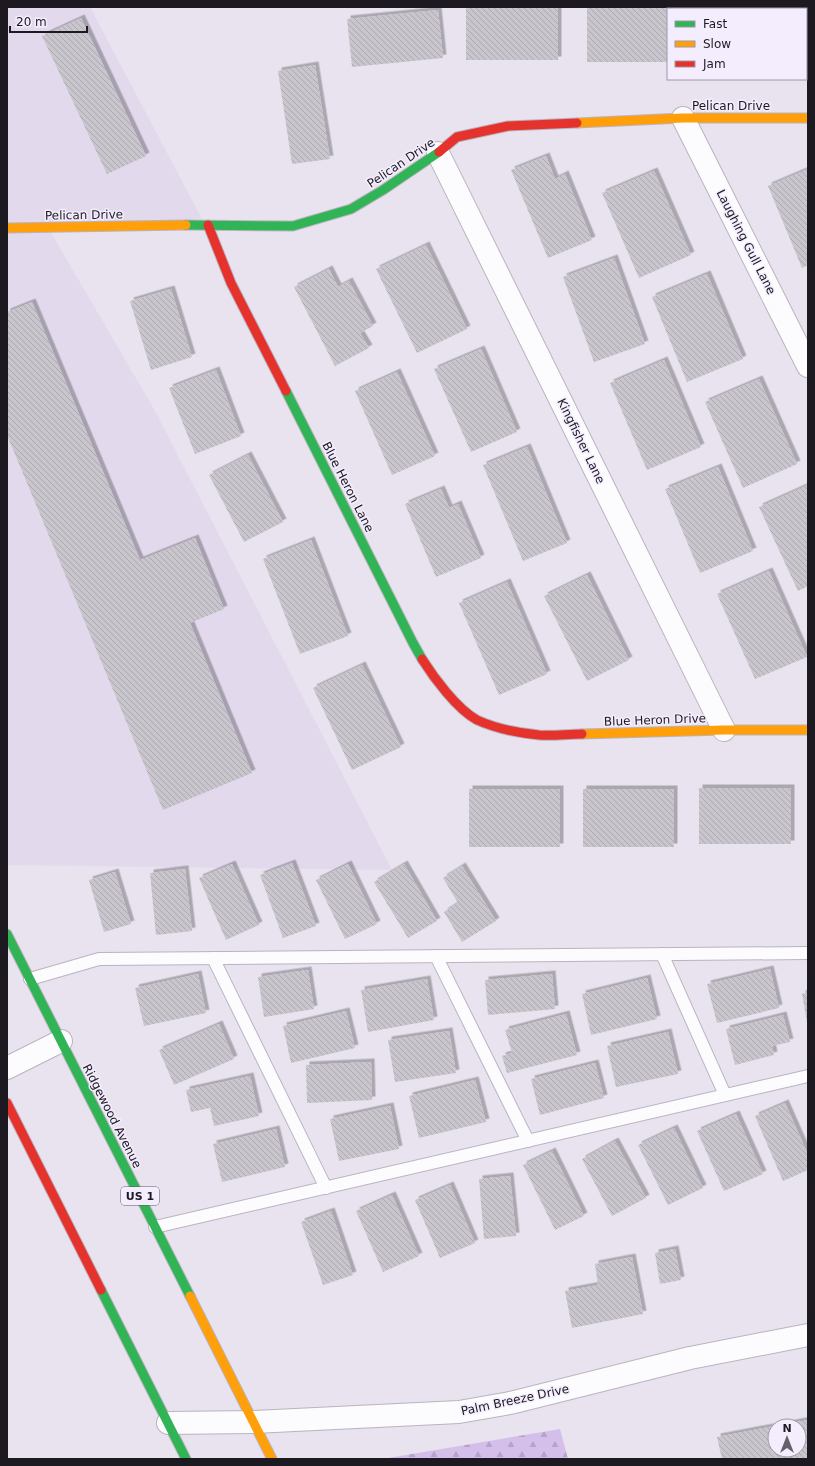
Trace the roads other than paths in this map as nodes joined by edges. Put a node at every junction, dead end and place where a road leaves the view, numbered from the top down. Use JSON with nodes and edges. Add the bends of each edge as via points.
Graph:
{"nodes":[{"id":1,"x":683,"y":118,"type":"junction"},
{"id":2,"x":808,"y":118,"type":"edge"},
{"id":3,"x":438,"y":153,"type":"junction"},
{"id":4,"x":208,"y":225,"type":"junction"},
{"id":5,"x":7,"y":228,"type":"edge"},
{"id":6,"x":808,"y":366,"type":"edge"},
{"id":7,"x":504,"y":730,"type":"joint"},
{"id":8,"x":724,"y":730,"type":"junction"},
{"id":9,"x":808,"y":730,"type":"edge"},
{"id":10,"x":7,"y":934,"type":"edge"},
{"id":11,"x":808,"y":953,"type":"edge"},
{"id":12,"x":662,"y":954,"type":"junction"},
{"id":13,"x":436,"y":956,"type":"junction"},
{"id":14,"x":213,"y":958,"type":"junction"},
{"id":15,"x":30,"y":979,"type":"junction"},
{"id":16,"x":61,"y":1041,"type":"junction"},
{"id":17,"x":7,"y":1068,"type":"edge"},
{"id":18,"x":808,"y":1076,"type":"edge"},
{"id":19,"x":725,"y":1095,"type":"junction"},
{"id":20,"x":7,"y":1103,"type":"edge"},
{"id":21,"x":528,"y":1141,"type":"junction"},
{"id":22,"x":326,"y":1188,"type":"junction"},
{"id":23,"x":155,"y":1227,"type":"junction"},
{"id":24,"x":808,"y":1334,"type":"edge"},
{"id":25,"x":253,"y":1422,"type":"junction"},
{"id":26,"x":168,"y":1423,"type":"junction"},
{"id":27,"x":186,"y":1459,"type":"edge"},
{"id":28,"x":272,"y":1459,"type":"edge"}],
"edges":[{"from":1,"to":2,"type":"street","name":"Pelican Drive"},
{"from":1,"to":3,"type":"street","name":"Pelican Drive","via":[[508,126],[457,137]]},
{"from":1,"to":6,"type":"street","name":"Laughing Gull Lane"},
{"from":3,"to":4,"type":"street","name":"Pelican Drive","via":[[351,209],[293,226]]},
{"from":3,"to":8,"type":"street","name":"Kingfisher Lane"},
{"from":4,"to":5,"type":"street","name":"Pelican Drive"},
{"from":4,"to":7,"type":"street","name":"Blue Heron Lane","via":[[235,290],[413,644],[430,673],[454,702],[476,719]]},
{"from":7,"to":8,"type":"street","name":"Blue Heron Drive","via":[[540,736]]},
{"from":8,"to":9,"type":"street","name":"Blue Heron Drive"},
{"from":10,"to":15,"type":"street","name":"Ridgewood Avenue","number":"US 1"},
{"from":11,"to":12,"type":"lane"},
{"from":12,"to":13,"type":"lane"},
{"from":12,"to":19,"type":"lane"},
{"from":13,"to":14,"type":"lane"},
{"from":13,"to":21,"type":"lane"},
{"from":14,"to":15,"type":"lane","via":[[99,959]]},
{"from":14,"to":22,"type":"lane"},
{"from":15,"to":16,"type":"street","name":"Ridgewood Avenue","number":"US 1"},
{"from":16,"to":17,"type":"street"},
{"from":16,"to":23,"type":"street","name":"Ridgewood Avenue","number":"US 1"},
{"from":18,"to":19,"type":"lane"},
{"from":19,"to":21,"type":"lane"},
{"from":20,"to":26,"type":"street"},
{"from":21,"to":22,"type":"lane"},
{"from":22,"to":23,"type":"lane"},
{"from":23,"to":25,"type":"street","name":"Ridgewood Avenue","number":"US 1"},
{"from":24,"to":25,"type":"street","name":"Palm Breeze Drive","via":[[690,1358],[510,1403],[459,1412]]},
{"from":25,"to":26,"type":"street","name":"Palm Breeze Drive"},
{"from":25,"to":28,"type":"street","name":"Ridgewood Avenue","number":"US 1"},
{"from":26,"to":27,"type":"street"}]}
